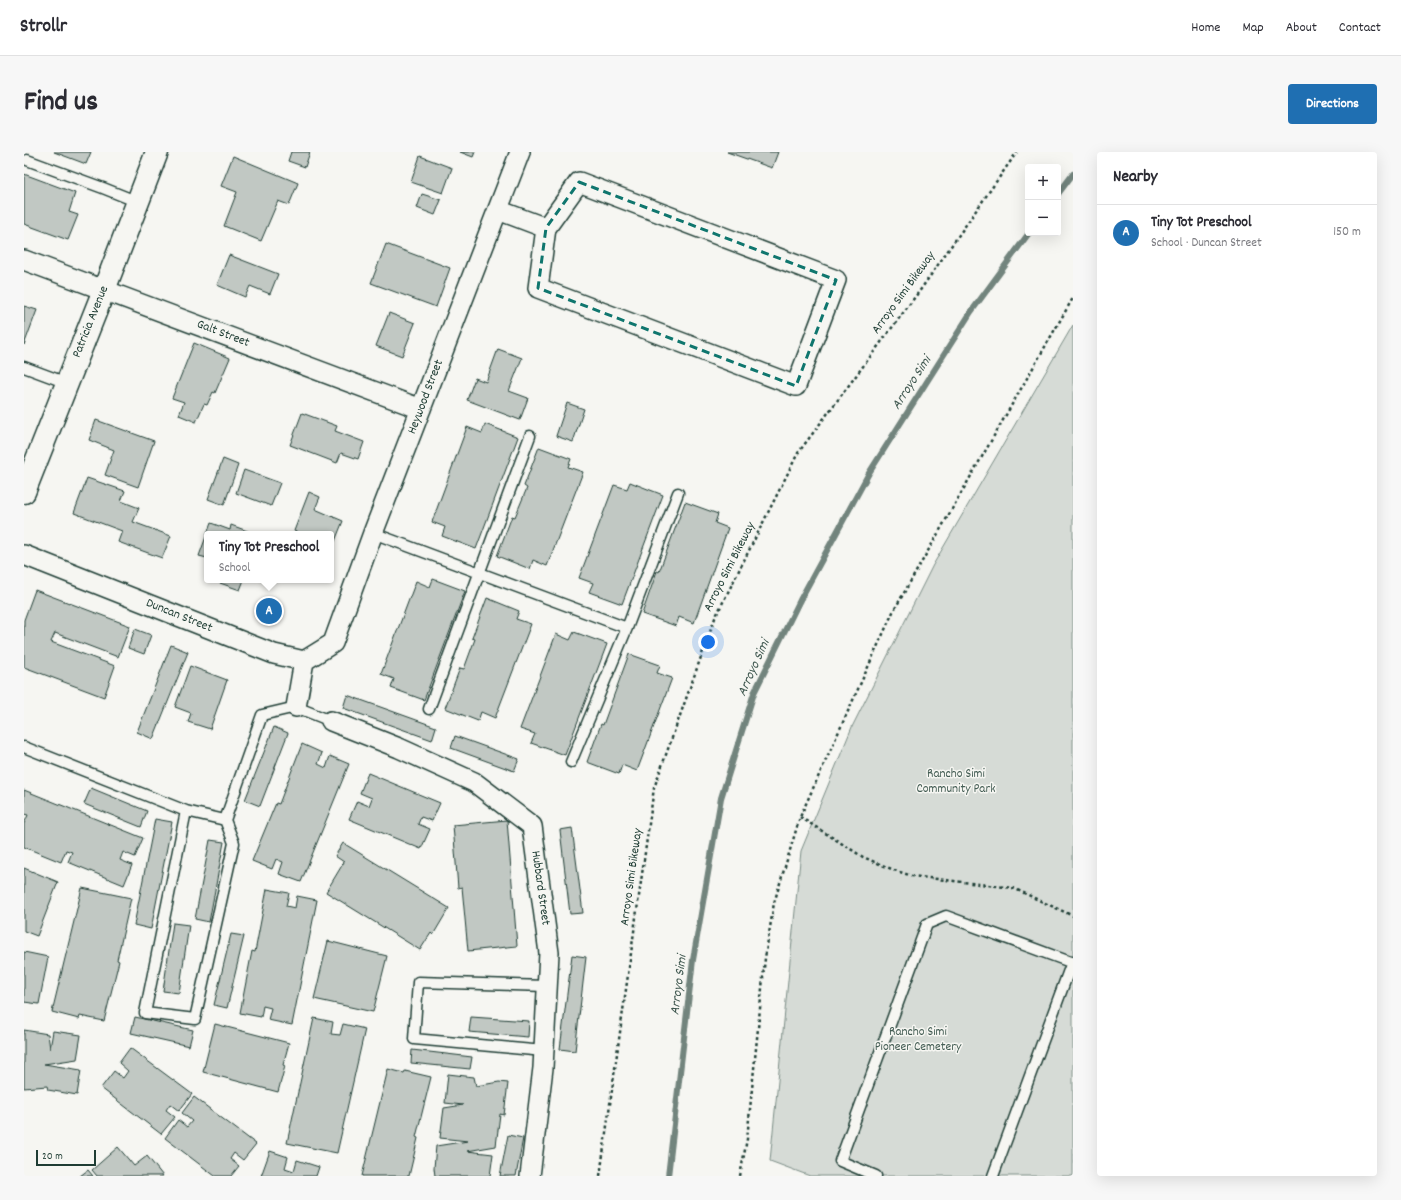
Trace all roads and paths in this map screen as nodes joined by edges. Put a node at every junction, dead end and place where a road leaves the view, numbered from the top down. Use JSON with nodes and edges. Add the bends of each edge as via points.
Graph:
{"nodes":[{"id":1,"x":157,"y":152,"type":"edge"},
{"id":2,"x":520,"y":152,"type":"edge"},
{"id":3,"x":1017,"y":152,"type":"edge"},
{"id":4,"x":27,"y":160,"type":"dead end"},
{"id":5,"x":138,"y":202,"type":"junction"},
{"id":6,"x":498,"y":210,"type":"junction"},
{"id":7,"x":546,"y":228,"type":"junction"},
{"id":8,"x":24,"y":260,"type":"edge"},
{"id":9,"x":104,"y":290,"type":"junction"},
{"id":10,"x":1073,"y":298,"type":"edge"},
{"id":11,"x":24,"y":367,"type":"edge"},
{"id":12,"x":67,"y":383,"type":"junction"},
{"id":13,"x":421,"y":409,"type":"junction"},
{"id":14,"x":530,"y":436,"type":"dead end"},
{"id":15,"x":24,"y":492,"type":"edge"},
{"id":16,"x":678,"y":493,"type":"dead end"},
{"id":17,"x":373,"y":533,"type":"junction"},
{"id":18,"x":24,"y":555,"type":"edge"},
{"id":19,"x":480,"y":572,"type":"junction"},
{"id":20,"x":628,"y":628,"type":"junction"},
{"id":21,"x":304,"y":661,"type":"junction"},
{"id":22,"x":296,"y":708,"type":"junction"},
{"id":23,"x":429,"y":709,"type":"dead end"},
{"id":24,"x":331,"y":721,"type":"joint"},
{"id":25,"x":24,"y":747,"type":"edge"},
{"id":26,"x":571,"y":762,"type":"dead end"},
{"id":27,"x":186,"y":811,"type":"junction"},
{"id":28,"x":800,"y":818,"type":"junction"},
{"id":29,"x":226,"y":820,"type":"junction"},
{"id":30,"x":1073,"y":916,"type":"edge"},
{"id":31,"x":1072,"y":963,"type":"edge"},
{"id":32,"x":547,"y":986,"type":"junction"},
{"id":33,"x":544,"y":1051,"type":"junction"},
{"id":34,"x":530,"y":1176,"type":"edge"},
{"id":35,"x":600,"y":1176,"type":"edge"},
{"id":36,"x":740,"y":1176,"type":"edge"},
{"id":37,"x":876,"y":1176,"type":"edge"},
{"id":38,"x":993,"y":1176,"type":"edge"}],
"edges":[{"from":1,"to":5,"type":"street","name":"Patricia Avenue"},
{"from":2,"to":6,"type":"street","name":"Heywood Street"},
{"from":3,"to":35,"type":"path","name":"Arroyo Simi Bikeway","via":[[920,289],[798,453],[715,618],[654,788]]},
{"from":4,"to":5,"type":"lane"},
{"from":5,"to":9,"type":"street","name":"Patricia Avenue"},
{"from":6,"to":7,"type":"street"},
{"from":6,"to":13,"type":"street","name":"Heywood Street"},
{"from":7,"to":7,"type":"street","via":[[579,182],[836,280],[796,386],[538,288]]},
{"from":8,"to":9,"type":"street","name":"Galt Street"},
{"from":9,"to":12,"type":"street","name":"Patricia Avenue"},
{"from":9,"to":13,"type":"street","name":"Galt Street"},
{"from":10,"to":28,"type":"path","via":[[893,612]]},
{"from":11,"to":12,"type":"lane"},
{"from":12,"to":15,"type":"street","name":"Patricia Avenue"},
{"from":13,"to":17,"type":"street","name":"Heywood Street"},
{"from":14,"to":19,"type":"lane"},
{"from":16,"to":20,"type":"lane"},
{"from":17,"to":19,"type":"lane"},
{"from":17,"to":21,"type":"street","name":"Heywood Street","via":[[333,643]]},
{"from":18,"to":21,"type":"street","name":"Duncan Street","via":[[274,654]]},
{"from":19,"to":20,"type":"lane"},
{"from":19,"to":23,"type":"lane"},
{"from":20,"to":26,"type":"lane"},
{"from":21,"to":22,"type":"street"},
{"from":22,"to":24,"type":"lane"},
{"from":22,"to":29,"type":"lane","via":[[262,715]]},
{"from":24,"to":32,"type":"street","name":"Hubbard Street","via":[[474,782],[532,826],[549,953]]},
{"from":25,"to":27,"type":"lane"},
{"from":27,"to":29,"type":"lane"},
{"from":27,"to":29,"type":"lane","via":[[145,1013],[195,1019],[234,843]]},
{"from":28,"to":30,"type":"path","via":[[863,857],[894,870],[912,876],[1013,888]]},
{"from":28,"to":36,"type":"path","via":[[774,903],[765,958],[747,1139]]},
{"from":31,"to":37,"type":"lane","via":[[946,916],[927,924],[840,1162]]},
{"from":31,"to":38,"type":"lane"},
{"from":32,"to":33,"type":"street","name":"Hubbard Street"},
{"from":32,"to":33,"type":"lane","via":[[418,982],[414,1039]]},
{"from":33,"to":34,"type":"street","name":"Hubbard Street"}]}
